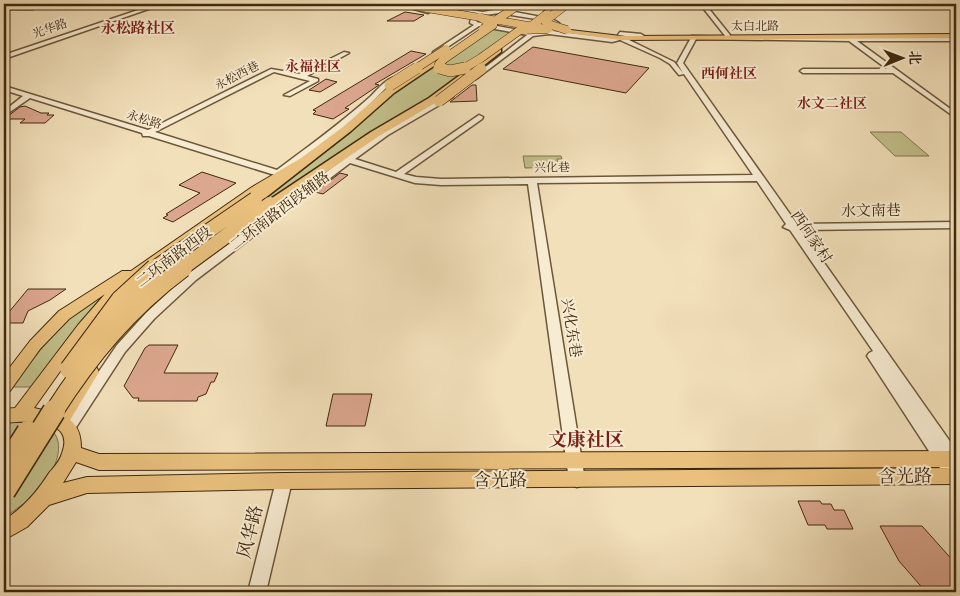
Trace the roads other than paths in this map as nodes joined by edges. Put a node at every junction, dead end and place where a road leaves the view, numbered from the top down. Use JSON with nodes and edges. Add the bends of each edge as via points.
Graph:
{"nodes":[{"id":1,"x":158,"y":4,"type":"edge"},
{"id":2,"x":398,"y":4,"type":"edge"},
{"id":3,"x":410,"y":4,"type":"edge"},
{"id":4,"x":502,"y":4,"type":"edge"},
{"id":5,"x":510,"y":4,"type":"edge"},
{"id":6,"x":514,"y":4,"type":"edge"},
{"id":7,"x":520,"y":4,"type":"edge"},
{"id":8,"x":526,"y":4,"type":"edge"},
{"id":9,"x":555,"y":4,"type":"edge"},
{"id":10,"x":560,"y":4,"type":"edge"},
{"id":11,"x":569,"y":4,"type":"edge"},
{"id":12,"x":702,"y":4,"type":"edge"},
{"id":13,"x":421,"y":6,"type":"edge"},
{"id":14,"x":4,"y":7,"type":"edge"},
{"id":15,"x":33,"y":7,"type":"dead end"},
{"id":16,"x":496,"y":10,"type":"junction"},
{"id":17,"x":477,"y":17,"type":"junction"},
{"id":18,"x":552,"y":27,"type":"junction"},
{"id":19,"x":567,"y":30,"type":"junction"},
{"id":20,"x":531,"y":35,"type":"junction"},
{"id":21,"x":641,"y":36,"type":"junction"},
{"id":22,"x":728,"y":36,"type":"junction"},
{"id":23,"x":956,"y":36,"type":"edge"},
{"id":24,"x":847,"y":37,"type":"junction"},
{"id":25,"x":621,"y":38,"type":"junction"},
{"id":26,"x":694,"y":38,"type":"junction"},
{"id":27,"x":346,"y":53,"type":"dead end"},
{"id":28,"x":448,"y":55,"type":"junction"},
{"id":29,"x":4,"y":56,"type":"edge"},
{"id":30,"x":662,"y":57,"type":"junction"},
{"id":31,"x":682,"y":57,"type":"junction"},
{"id":32,"x":484,"y":58,"type":"junction"},
{"id":33,"x":803,"y":71,"type":"dead end"},
{"id":34,"x":894,"y":71,"type":"junction"},
{"id":35,"x":302,"y":76,"type":"junction"},
{"id":36,"x":390,"y":88,"type":"junction"},
{"id":37,"x":4,"y":90,"type":"edge"},
{"id":38,"x":288,"y":95,"type":"dead end"},
{"id":39,"x":374,"y":96,"type":"junction"},
{"id":40,"x":26,"y":97,"type":"junction"},
{"id":41,"x":434,"y":103,"type":"junction"},
{"id":42,"x":4,"y":114,"type":"edge"},
{"id":43,"x":956,"y":116,"type":"edge"},
{"id":44,"x":480,"y":117,"type":"dead end"},
{"id":45,"x":147,"y":134,"type":"junction"},
{"id":46,"x":319,"y":152,"type":"junction"},
{"id":47,"x":348,"y":160,"type":"junction"},
{"id":48,"x":317,"y":173,"type":"joint"},
{"id":49,"x":276,"y":175,"type":"junction"},
{"id":50,"x":397,"y":175,"type":"junction"},
{"id":51,"x":755,"y":178,"type":"junction"},
{"id":52,"x":532,"y":181,"type":"junction"},
{"id":53,"x":303,"y":194,"type":"junction"},
{"id":54,"x":269,"y":202,"type":"junction"},
{"id":55,"x":956,"y":225,"type":"edge"},
{"id":56,"x":789,"y":227,"type":"junction"},
{"id":57,"x":148,"y":263,"type":"junction"},
{"id":58,"x":4,"y":387,"type":"edge"},
{"id":59,"x":21,"y":413,"type":"junction"},
{"id":60,"x":4,"y":416,"type":"edge"},
{"id":61,"x":65,"y":424,"type":"junction"},
{"id":62,"x":72,"y":453,"type":"junction"},
{"id":63,"x":575,"y":461,"type":"junction"},
{"id":64,"x":954,"y":467,"type":"edge"},
{"id":65,"x":4,"y":470,"type":"edge"},
{"id":66,"x":577,"y":480,"type":"junction"},
{"id":67,"x":284,"y":481,"type":"junction"},
{"id":68,"x":4,"y":491,"type":"edge"},
{"id":69,"x":45,"y":497,"type":"junction"},
{"id":70,"x":4,"y":532,"type":"edge"},
{"id":71,"x":257,"y":592,"type":"edge"}],
"edges":[{"from":1,"to":29,"type":"street","name":"光华路"},
{"from":2,"to":13,"type":"main road"},
{"from":2,"to":17,"type":"street"},
{"from":3,"to":13,"type":"main road"},
{"from":4,"to":16,"type":"street"},
{"from":5,"to":16,"type":"street"},
{"from":6,"to":17,"type":"highway","bridge":true,"via":[[500,13]]},
{"from":7,"to":28,"type":"highway","bridge":true},
{"from":8,"to":17,"type":"highway","bridge":true,"via":[[508,15]]},
{"from":9,"to":18,"type":"highway","bridge":true,"via":[[536,19],[537,23]]},
{"from":10,"to":32,"type":"highway","bridge":true},
{"from":11,"to":18,"type":"street"},
{"from":11,"to":19,"type":"highway","bridge":true,"via":[[545,21]]},
{"from":12,"to":22,"type":"street"},
{"from":13,"to":17,"type":"main road","bridge":true},
{"from":13,"to":17,"type":"street"},
{"from":14,"to":15,"type":"street"},
{"from":16,"to":17,"type":"street"},
{"from":16,"to":18,"type":"street"},
{"from":17,"to":18,"type":"main road","bridge":true},
{"from":17,"to":20,"type":"street"},
{"from":17,"to":28,"type":"highway","bridge":true,"via":[[493,25]]},
{"from":17,"to":36,"type":"highway","bridge":true,"via":[[482,20],[482,25]]},
{"from":17,"to":39,"type":"street"},
{"from":18,"to":19,"type":"main road","name":"太白北路"},
{"from":18,"to":20,"type":"street"},
{"from":18,"to":21,"type":"street"},
{"from":18,"to":25,"type":"main road","name":"太白北路"},
{"from":18,"to":32,"type":"highway","bridge":true,"via":[[520,31]]},
{"from":18,"to":41,"type":"highway","bridge":true,"via":[[526,35]]},
{"from":19,"to":21,"type":"main road","name":"太白北路"},
{"from":20,"to":41,"type":"street","name":"二环南路西段辅路","via":[[440,104]]},
{"from":21,"to":22,"type":"main road","name":"太白北路"},
{"from":22,"to":24,"type":"main road","name":"太白北路"},
{"from":23,"to":24,"type":"main road","name":"太白北路"},
{"from":24,"to":26,"type":"main road","name":"太白北路"},
{"from":24,"to":34,"type":"street"},
{"from":25,"to":26,"type":"main road","name":"太白北路"},
{"from":25,"to":30,"type":"street","name":"西何家村"},
{"from":26,"to":31,"type":"street"},
{"from":27,"to":35,"type":"street"},
{"from":28,"to":32,"type":"highway","bridge":true,"via":[[438,66],[447,71],[462,71]]},
{"from":28,"to":36,"type":"highway"},
{"from":30,"to":31,"type":"street"},
{"from":30,"to":51,"type":"street","name":"西何家村","via":[[677,67]]},
{"from":31,"to":51,"type":"street","name":"西何家村","via":[[680,63],[683,68]]},
{"from":32,"to":41,"type":"highway","name":"二环南路西段"},
{"from":33,"to":34,"type":"street"},
{"from":34,"to":43,"type":"street"},
{"from":35,"to":38,"type":"street","via":[[316,80]]},
{"from":35,"to":45,"type":"street","name":"永松西巷","via":[[273,70]]},
{"from":36,"to":39,"type":"highway"},
{"from":36,"to":46,"type":"highway","name":"二环南路西段"},
{"from":37,"to":40,"type":"street","name":"永松路"},
{"from":39,"to":49,"type":"street","via":[[346,123]]},
{"from":40,"to":42,"type":"street"},
{"from":40,"to":45,"type":"street","name":"永松路"},
{"from":41,"to":47,"type":"street","name":"二环南路西段辅路"},
{"from":41,"to":48,"type":"highway","name":"二环南路西段","via":[[375,134]]},
{"from":44,"to":50,"type":"street"},
{"from":45,"to":49,"type":"street","name":"永松路"},
{"from":46,"to":49,"type":"main road"},
{"from":46,"to":54,"type":"highway","name":"二环南路西段"},
{"from":47,"to":50,"type":"street","name":"兴化巷"},
{"from":47,"to":53,"type":"street","name":"二环南路西段辅路"},
{"from":48,"to":54,"type":"main road","name":"二环南路西段"},
{"from":49,"to":57,"type":"main road"},
{"from":50,"to":52,"type":"street","name":"兴化巷","via":[[441,182]]},
{"from":51,"to":52,"type":"street","name":"兴化巷"},
{"from":51,"to":56,"type":"street","name":"西何家村"},
{"from":52,"to":63,"type":"street","name":"兴化东巷"},
{"from":53,"to":54,"type":"main road"},
{"from":53,"to":61,"type":"street","name":"二环南路西段辅路","via":[[166,300],[112,360]]},
{"from":54,"to":61,"type":"main road","name":"二环南路西段","via":[[133,320],[86,379]]},
{"from":54,"to":65,"type":"highway","name":"二环南路西段","bridge":true,"via":[[153,269],[120,300],[87,343]]},
{"from":54,"to":68,"type":"highway","name":"二环南路西段","bridge":true,"via":[[167,280],[113,330],[73,383]]},
{"from":55,"to":56,"type":"street","name":"水文南巷"},
{"from":56,"to":64,"type":"street","name":"西何家村"},
{"from":57,"to":58,"type":"main road","via":[[64,315],[35,345]]},
{"from":57,"to":59,"type":"main road","via":[[88,323]]},
{"from":59,"to":60,"type":"main road"},
{"from":59,"to":61,"type":"main road"},
{"from":61,"to":62,"type":"main road","via":[[73,440]]},
{"from":62,"to":63,"type":"main road","name":"含光路","via":[[99,462]]},
{"from":62,"to":69,"type":"main road"},
{"from":63,"to":64,"type":"main road","name":"含光路"},
{"from":63,"to":66,"type":"street","name":"兴化东巷"},
{"from":64,"to":66,"type":"main road","name":"含光路"},
{"from":66,"to":67,"type":"main road","name":"含光路"},
{"from":67,"to":69,"type":"main road","name":"含光路","via":[[87,485]]},
{"from":67,"to":71,"type":"street","name":"风华路"},
{"from":69,"to":70,"type":"main road","via":[[27,517]]}]}
